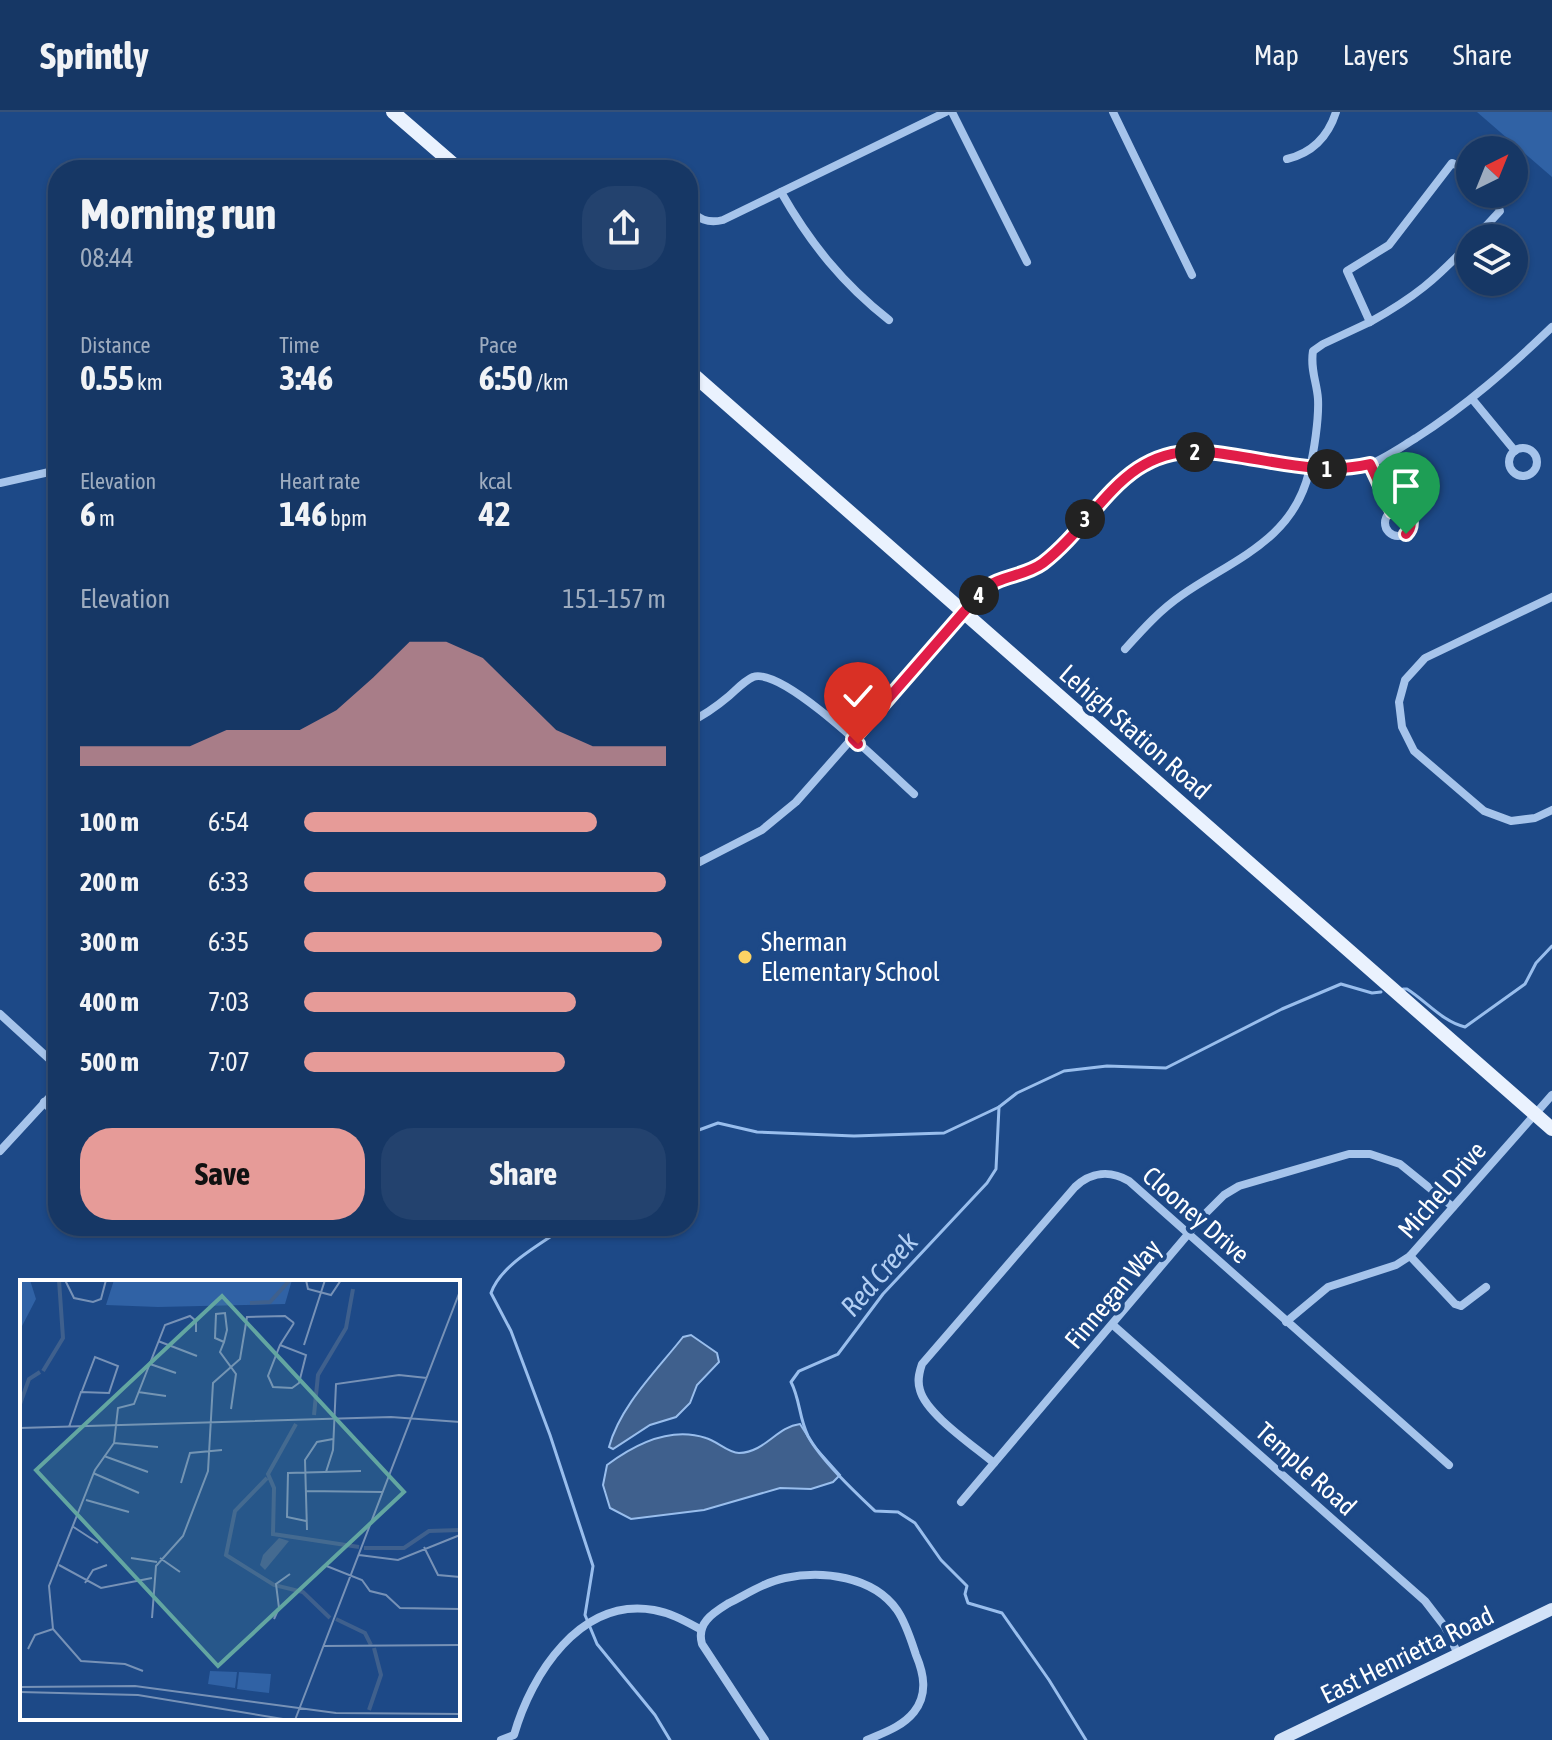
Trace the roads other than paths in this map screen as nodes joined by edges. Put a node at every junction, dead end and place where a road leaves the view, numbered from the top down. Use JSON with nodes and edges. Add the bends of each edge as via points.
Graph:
{"nodes":[{"id":1,"x":393,"y":112,"type":"edge"},
{"id":2,"x":946,"y":112,"type":"edge"},
{"id":3,"x":952,"y":112,"type":"edge"},
{"id":4,"x":1113,"y":112,"type":"edge"},
{"id":5,"x":1336,"y":112,"type":"edge"},
{"id":6,"x":1287,"y":159,"type":"dead end"},
{"id":7,"x":448,"y":160,"type":"edge"},
{"id":8,"x":1456,"y":165,"type":"edge"},
{"id":9,"x":781,"y":192,"type":"junction"},
{"id":10,"x":1499,"y":208,"type":"edge"},
{"id":11,"x":698,"y":217,"type":"edge"},
{"id":12,"x":1488,"y":224,"type":"edge"},
{"id":13,"x":1456,"y":258,"type":"edge"},
{"id":14,"x":1027,"y":262,"type":"dead end"},
{"id":15,"x":1192,"y":275,"type":"dead end"},
{"id":16,"x":889,"y":320,"type":"dead end"},
{"id":17,"x":1370,"y":322,"type":"junction"},
{"id":18,"x":1552,"y":327,"type":"edge"},
{"id":19,"x":698,"y":379,"type":"edge"},
{"id":20,"x":1473,"y":400,"type":"junction"},
{"id":21,"x":1515,"y":451,"type":"dead end"},
{"id":22,"x":1370,"y":464,"type":"junction"},
{"id":23,"x":1310,"y":468,"type":"junction"},
{"id":24,"x":48,"y":472,"type":"edge"},
{"id":25,"x":0,"y":483,"type":"edge"},
{"id":26,"x":1392,"y":511,"type":"dead end"},
{"id":27,"x":1552,"y":597,"type":"edge"},
{"id":28,"x":964,"y":613,"type":"junction"},
{"id":29,"x":1125,"y":649,"type":"dead end"},
{"id":30,"x":698,"y":717,"type":"edge"},
{"id":31,"x":853,"y":739,"type":"junction"},
{"id":32,"x":914,"y":794,"type":"dead end"},
{"id":33,"x":1552,"y":810,"type":"edge"},
{"id":34,"x":698,"y":863,"type":"edge"},
{"id":35,"x":0,"y":1014,"type":"edge"},
{"id":36,"x":48,"y":1058,"type":"edge"},
{"id":37,"x":1552,"y":1095,"type":"edge"},
{"id":38,"x":48,"y":1098,"type":"edge"},
{"id":39,"x":44,"y":1102,"type":"junction"},
{"id":40,"x":48,"y":1106,"type":"edge"},
{"id":41,"x":1535,"y":1114,"type":"junction"},
{"id":42,"x":1552,"y":1129,"type":"edge"},
{"id":43,"x":0,"y":1151,"type":"edge"},
{"id":44,"x":1453,"y":1207,"type":"junction"},
{"id":45,"x":1189,"y":1234,"type":"junction"},
{"id":46,"x":1410,"y":1256,"type":"junction"},
{"id":47,"x":1486,"y":1287,"type":"dead end"},
{"id":48,"x":1286,"y":1322,"type":"junction"},
{"id":49,"x":1113,"y":1325,"type":"junction"},
{"id":50,"x":994,"y":1463,"type":"junction"},
{"id":51,"x":1449,"y":1465,"type":"dead end"},
{"id":52,"x":961,"y":1502,"type":"dead end"},
{"id":53,"x":1552,"y":1609,"type":"edge"},
{"id":54,"x":700,"y":1629,"type":"junction"},
{"id":55,"x":1458,"y":1654,"type":"junction"},
{"id":56,"x":891,"y":1730,"type":"junction"},
{"id":57,"x":501,"y":1740,"type":"edge"},
{"id":58,"x":765,"y":1740,"type":"edge"},
{"id":59,"x":867,"y":1740,"type":"edge"},
{"id":60,"x":895,"y":1740,"type":"edge"},
{"id":61,"x":1280,"y":1740,"type":"edge"}],
"edges":[{"from":1,"to":7,"type":"main road"},
{"from":2,"to":9,"type":"street"},
{"from":3,"to":14,"type":"street"},
{"from":4,"to":15,"type":"street"},
{"from":5,"to":6,"type":"street","via":[[1316,145]]},
{"from":8,"to":17,"type":"street","via":[[1452,163],[1389,245],[1347,271]]},
{"from":9,"to":11,"type":"street","via":[[714,222]]},
{"from":9,"to":16,"type":"street","via":[[826,262]]},
{"from":10,"to":12,"type":"street"},
{"from":13,"to":17,"type":"street","via":[[1405,303]]},
{"from":17,"to":23,"type":"street","via":[[1313,351],[1318,400]]},
{"from":18,"to":20,"type":"street"},
{"from":19,"to":28,"type":"main road","name":"Lehigh Station Road"},
{"from":20,"to":21,"type":"street"},
{"from":20,"to":22,"type":"street"},
{"from":22,"to":23,"type":"street"},
{"from":22,"to":26,"type":"street"},
{"from":23,"to":28,"type":"street","via":[[1206,452],[1154,460],[1119,482],[1044,562],[988,585]]},
{"from":23,"to":29,"type":"street","via":[[1300,501],[1283,526],[1171,603]]},
{"from":24,"to":25,"type":"street"},
{"from":27,"to":33,"type":"street","via":[[1425,658],[1405,680],[1399,702],[1402,727],[1414,751],[1484,811],[1511,821]]},
{"from":28,"to":31,"type":"street"},
{"from":28,"to":41,"type":"main road","name":"Lehigh Station Road"},
{"from":30,"to":31,"type":"street","via":[[745,682],[769,677],[809,701]]},
{"from":31,"to":32,"type":"street"},
{"from":31,"to":34,"type":"street","via":[[775,821]]},
{"from":35,"to":36,"type":"street"},
{"from":37,"to":41,"type":"street","name":"Michel Drive"},
{"from":38,"to":39,"type":"street"},
{"from":39,"to":40,"type":"street"},
{"from":39,"to":43,"type":"street"},
{"from":41,"to":42,"type":"main road","name":"Lehigh Station Road"},
{"from":41,"to":44,"type":"street","name":"Michel Drive"},
{"from":44,"to":45,"type":"street","name":"Finnegan Way","via":[[1400,1164],[1360,1153],[1239,1186]]},
{"from":44,"to":46,"type":"street","name":"Michel Drive"},
{"from":45,"to":48,"type":"street","name":"Clooney Drive"},
{"from":45,"to":49,"type":"street","name":"Finnegan Way"},
{"from":45,"to":50,"type":"street","name":"Clooney Drive","via":[[1123,1178],[1089,1177],[926,1359],[919,1378],[923,1399]]},
{"from":46,"to":47,"type":"street","via":[[1455,1304],[1461,1306]]},
{"from":46,"to":48,"type":"street","name":"Michel Drive","via":[[1328,1287]]},
{"from":48,"to":51,"type":"street","name":"Clooney Drive"},
{"from":49,"to":50,"type":"street","name":"Finnegan Way"},
{"from":49,"to":55,"type":"street","name":"Temple Road","via":[[1425,1601]]},
{"from":50,"to":52,"type":"street","name":"Finnegan Way"},
{"from":53,"to":55,"type":"main road","name":"East Henrietta Road"},
{"from":54,"to":56,"type":"street","via":[[720,1609],[785,1578],[829,1576],[868,1586],[898,1611],[924,1678],[916,1710]]},
{"from":54,"to":57,"type":"street","via":[[652,1609],[617,1611],[587,1625],[550,1659],[530,1690],[514,1735]]},
{"from":54,"to":58,"type":"street","via":[[702,1644]]},
{"from":55,"to":61,"type":"main road","name":"East Henrietta Road"},
{"from":56,"to":59,"type":"street"},
{"from":56,"to":60,"type":"street"}]}
